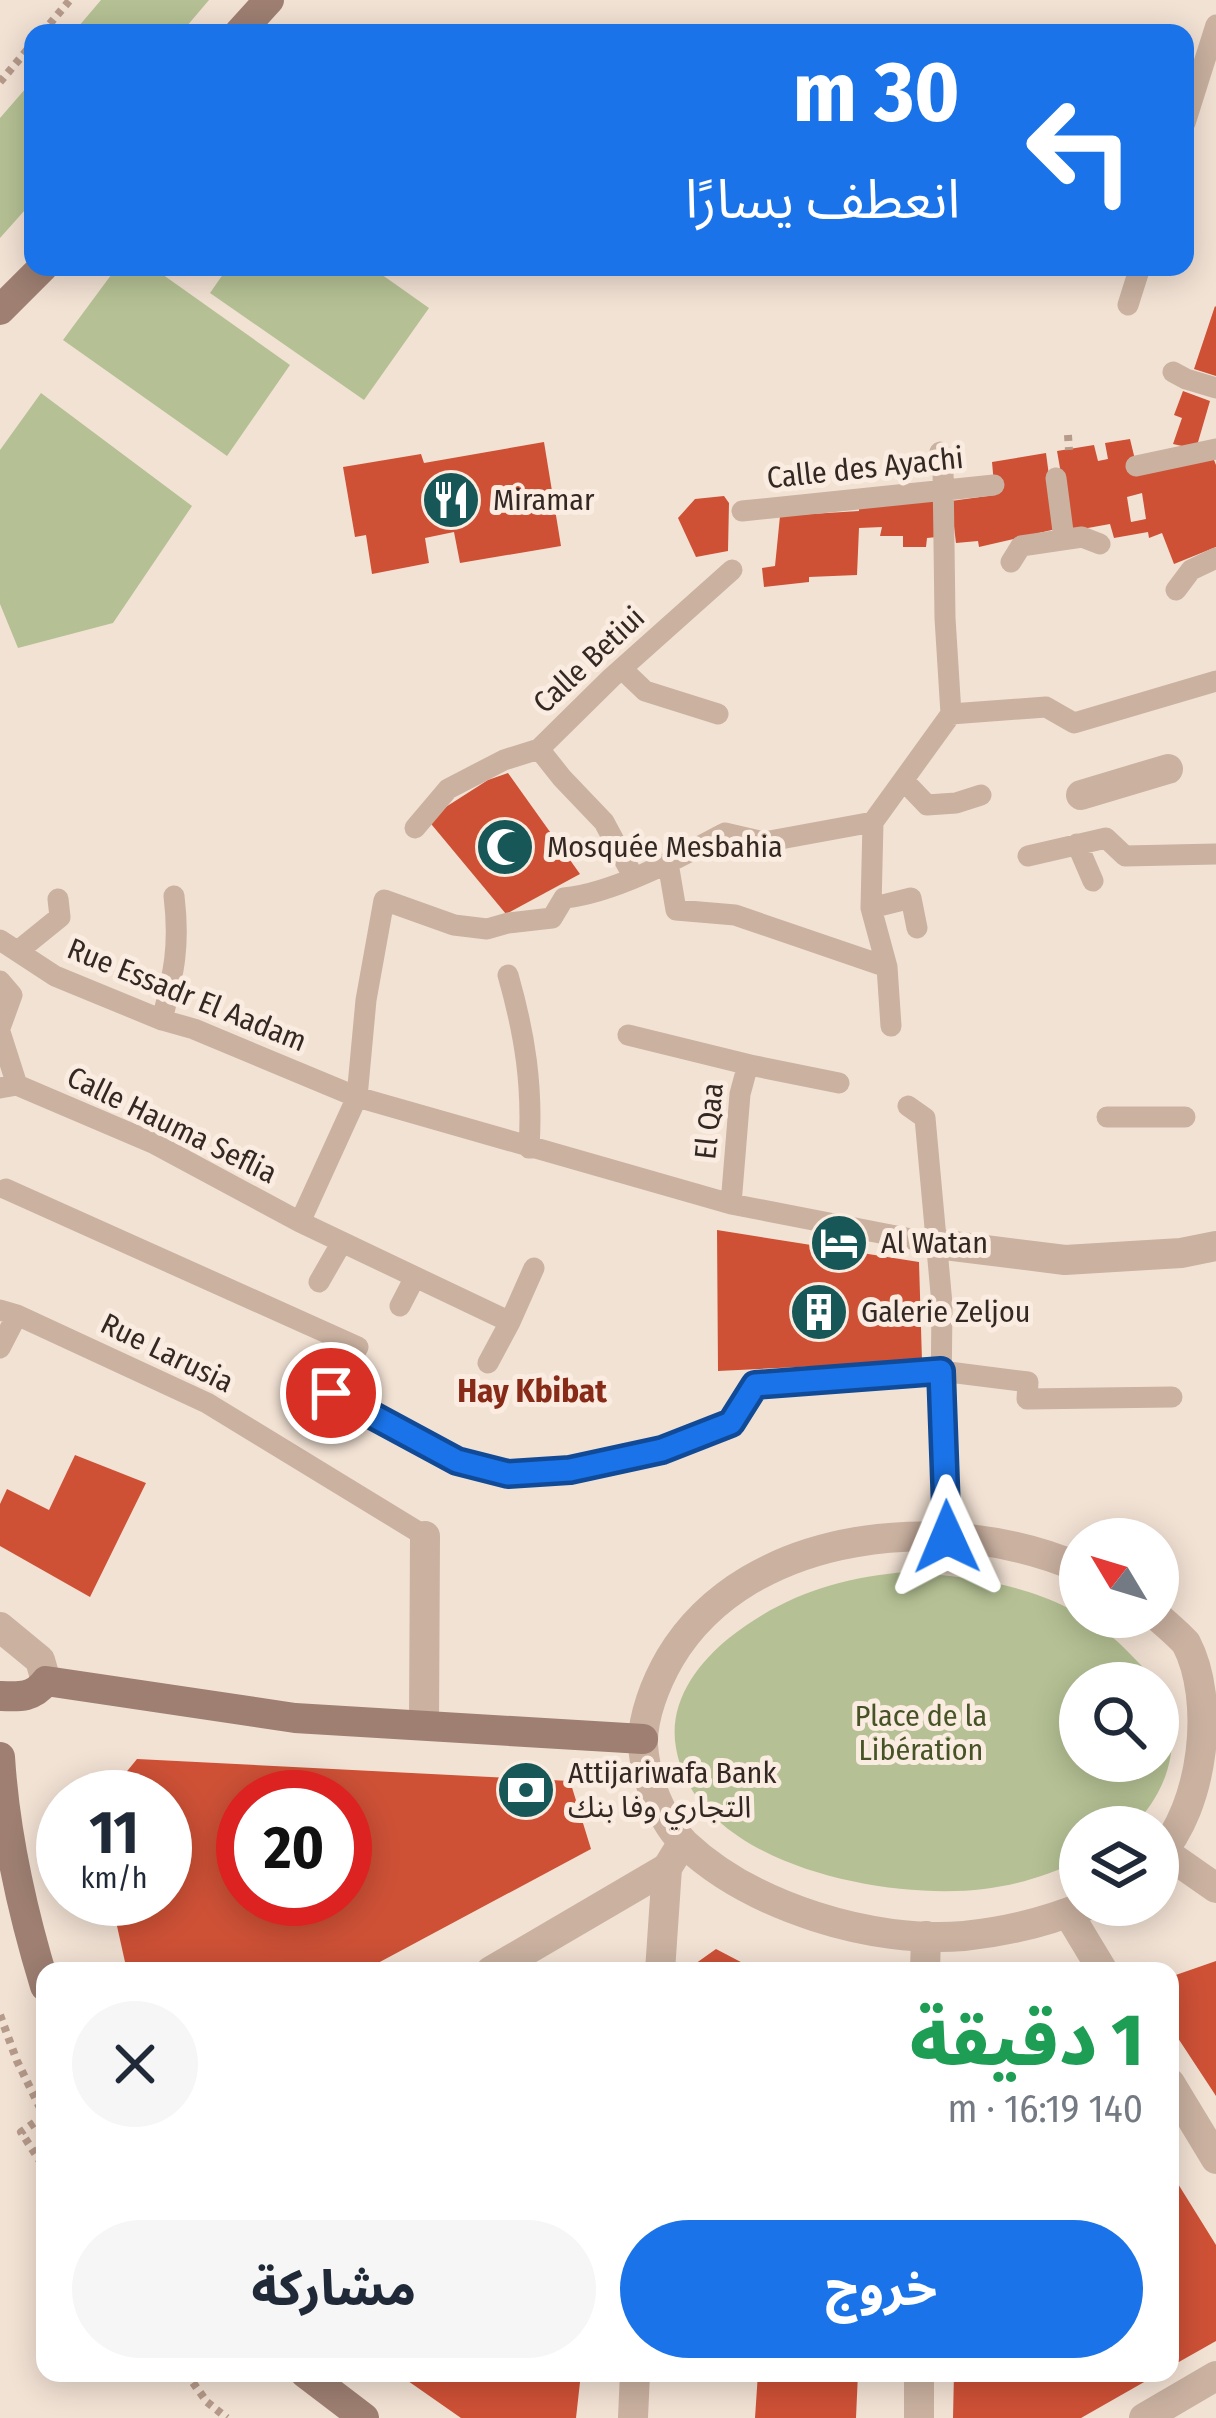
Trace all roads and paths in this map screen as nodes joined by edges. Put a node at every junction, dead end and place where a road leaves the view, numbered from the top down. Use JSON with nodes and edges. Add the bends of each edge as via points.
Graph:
{"nodes":[{"id":1,"x":70,"y":0,"type":"edge"},
{"id":2,"x":269,"y":0,"type":"edge"},
{"id":3,"x":50,"y":24,"type":"edge"},
{"id":4,"x":247,"y":24,"type":"edge"},
{"id":5,"x":1216,"y":25,"type":"edge"},
{"id":6,"x":24,"y":54,"type":"edge"},
{"id":7,"x":0,"y":82,"type":"edge"},
{"id":8,"x":1194,"y":95,"type":"edge"},
{"id":9,"x":34,"y":276,"type":"edge"},
{"id":10,"x":1137,"y":276,"type":"edge"},
{"id":11,"x":1128,"y":304,"type":"dead end"},
{"id":12,"x":0,"y":310,"type":"edge"},
{"id":13,"x":1173,"y":372,"type":"dead end"},
{"id":14,"x":1216,"y":388,"type":"edge"},
{"id":15,"x":1068,"y":435,"type":"dead end"},
{"id":16,"x":1216,"y":449,"type":"edge"},
{"id":17,"x":1070,"y":450,"type":"dead end"},
{"id":18,"x":1136,"y":466,"type":"dead end"},
{"id":19,"x":942,"y":471,"type":"junction"},
{"id":20,"x":1055,"y":478,"type":"dead end"},
{"id":21,"x":994,"y":485,"type":"dead end"},
{"id":22,"x":742,"y":511,"type":"dead end"},
{"id":23,"x":1064,"y":539,"type":"junction"},
{"id":24,"x":1100,"y":544,"type":"dead end"},
{"id":25,"x":1216,"y":558,"type":"edge"},
{"id":26,"x":1011,"y":562,"type":"dead end"},
{"id":27,"x":732,"y":570,"type":"dead end"},
{"id":28,"x":1176,"y":590,"type":"dead end"},
{"id":29,"x":622,"y":669,"type":"junction"},
{"id":30,"x":1216,"y":681,"type":"edge"},
{"id":31,"x":718,"y":714,"type":"dead end"},
{"id":32,"x":951,"y":714,"type":"junction"},
{"id":33,"x":539,"y":749,"type":"junction"},
{"id":34,"x":1168,"y":769,"type":"dead end"},
{"id":35,"x":904,"y":781,"type":"junction"},
{"id":36,"x":981,"y":795,"type":"dead end"},
{"id":37,"x":1081,"y":795,"type":"dead end"},
{"id":38,"x":872,"y":821,"type":"junction"},
{"id":39,"x":415,"y":828,"type":"dead end"},
{"id":40,"x":1077,"y":844,"type":"junction"},
{"id":41,"x":1216,"y":854,"type":"edge"},
{"id":42,"x":1028,"y":856,"type":"dead end"},
{"id":43,"x":668,"y":863,"type":"junction"},
{"id":44,"x":633,"y":876,"type":"junction"},
{"id":45,"x":1093,"y":881,"type":"dead end"},
{"id":46,"x":174,"y":896,"type":"dead end"},
{"id":47,"x":58,"y":899,"type":"dead end"},
{"id":48,"x":871,"y":908,"type":"junction"},
{"id":49,"x":917,"y":928,"type":"dead end"},
{"id":50,"x":9,"y":946,"type":"edge"},
{"id":51,"x":887,"y":967,"type":"junction"},
{"id":52,"x":508,"y":975,"type":"dead end"},
{"id":53,"x":0,"y":981,"type":"edge"},
{"id":54,"x":162,"y":1020,"type":"junction"},
{"id":55,"x":891,"y":1026,"type":"dead end"},
{"id":56,"x":0,"y":1030,"type":"edge"},
{"id":57,"x":628,"y":1035,"type":"dead end"},
{"id":58,"x":750,"y":1065,"type":"junction"},
{"id":59,"x":839,"y":1083,"type":"dead end"},
{"id":60,"x":8,"y":1087,"type":"edge"},
{"id":61,"x":357,"y":1097,"type":"junction"},
{"id":62,"x":908,"y":1106,"type":"dead end"},
{"id":63,"x":1108,"y":1117,"type":"dead end"},
{"id":64,"x":1185,"y":1117,"type":"dead end"},
{"id":65,"x":529,"y":1148,"type":"junction"},
{"id":66,"x":6,"y":1189,"type":"dead end"},
{"id":67,"x":731,"y":1204,"type":"junction"},
{"id":68,"x":300,"y":1222,"type":"junction"},
{"id":69,"x":342,"y":1242,"type":"junction"},
{"id":70,"x":937,"y":1244,"type":"junction"},
{"id":71,"x":1216,"y":1246,"type":"edge"},
{"id":72,"x":534,"y":1268,"type":"dead end"},
{"id":73,"x":415,"y":1277,"type":"junction"},
{"id":74,"x":319,"y":1282,"type":"dead end"},
{"id":75,"x":400,"y":1306,"type":"dead end"},
{"id":76,"x":8,"y":1313,"type":"edge"},
{"id":77,"x":510,"y":1322,"type":"junction"},
{"id":78,"x":0,"y":1348,"type":"edge"},
{"id":79,"x":488,"y":1363,"type":"dead end"},
{"id":80,"x":941,"y":1371,"type":"junction"},
{"id":81,"x":1172,"y":1397,"type":"dead end"},
{"id":82,"x":424,"y":1536,"type":"joint"},
{"id":83,"x":947,"y":1537,"type":"junction"},
{"id":84,"x":1059,"y":1561,"type":"edge"},
{"id":85,"x":0,"y":1628,"type":"edge"},
{"id":86,"x":1179,"y":1637,"type":"edge"},
{"id":87,"x":1208,"y":1674,"type":"edge"},
{"id":88,"x":46,"y":1681,"type":"junction"},
{"id":89,"x":0,"y":1696,"type":"edge"},
{"id":90,"x":424,"y":1724,"type":"junction"},
{"id":91,"x":643,"y":1739,"type":"junction"},
{"id":92,"x":0,"y":1757,"type":"edge"},
{"id":93,"x":1204,"y":1800,"type":"edge"},
{"id":94,"x":1179,"y":1831,"type":"edge"},
{"id":95,"x":675,"y":1855,"type":"junction"},
{"id":96,"x":1179,"y":1865,"type":"edge"},
{"id":97,"x":1216,"y":1888,"type":"edge"},
{"id":98,"x":1059,"y":1915,"type":"edge"},
{"id":99,"x":1085,"y":1926,"type":"edge"},
{"id":100,"x":926,"y":1936,"type":"junction"},
{"id":101,"x":38,"y":1962,"type":"edge"},
{"id":102,"x":505,"y":1962,"type":"edge"},
{"id":103,"x":661,"y":1962,"type":"edge"},
{"id":104,"x":926,"y":1962,"type":"edge"},
{"id":105,"x":1099,"y":1962,"type":"edge"},
{"id":106,"x":0,"y":2015,"type":"edge"},
{"id":107,"x":1179,"y":2098,"type":"edge"},
{"id":108,"x":36,"y":2099,"type":"edge"},
{"id":109,"x":36,"y":2121,"type":"edge"},
{"id":110,"x":36,"y":2156,"type":"edge"},
{"id":111,"x":1216,"y":2159,"type":"edge"},
{"id":112,"x":1216,"y":2376,"type":"edge"},
{"id":113,"x":193,"y":2382,"type":"edge"},
{"id":114,"x":317,"y":2382,"type":"edge"},
{"id":115,"x":635,"y":2382,"type":"edge"},
{"id":116,"x":919,"y":2382,"type":"edge"},
{"id":117,"x":227,"y":2418,"type":"edge"},
{"id":118,"x":364,"y":2418,"type":"edge"},
{"id":119,"x":633,"y":2418,"type":"edge"},
{"id":120,"x":919,"y":2418,"type":"edge"},
{"id":121,"x":1144,"y":2418,"type":"edge"}],
"edges":[{"from":1,"to":3,"type":"path"},
{"from":2,"to":4,"type":"main road"},
{"from":5,"to":8,"type":"lane"},
{"from":6,"to":7,"type":"path"},
{"from":9,"to":12,"type":"main road"},
{"from":10,"to":11,"type":"lane"},
{"from":13,"to":14,"type":"lane"},
{"from":15,"to":17,"type":"path"},
{"from":16,"to":18,"type":"lane"},
{"from":19,"to":21,"type":"lane","name":"Calle des Ayachi"},
{"from":19,"to":22,"type":"lane","name":"Calle des Ayachi"},
{"from":19,"to":32,"type":"lane"},
{"from":20,"to":23,"type":"lane"},
{"from":23,"to":24,"type":"lane"},
{"from":23,"to":26,"type":"lane","via":[[1022,546]]},
{"from":25,"to":28,"type":"lane"},
{"from":27,"to":29,"type":"lane","name":"Calle Betiui"},
{"from":29,"to":31,"type":"lane","via":[[645,691]]},
{"from":29,"to":33,"type":"lane","name":"Calle Betiui"},
{"from":30,"to":32,"type":"lane","via":[[1074,722],[1046,707]]},
{"from":32,"to":35,"type":"lane"},
{"from":33,"to":39,"type":"lane","name":"Calle Betiui","via":[[448,789]]},
{"from":33,"to":44,"type":"lane","via":[[604,822]]},
{"from":34,"to":37,"type":"street"},
{"from":35,"to":36,"type":"lane","via":[[927,805]]},
{"from":35,"to":38,"type":"lane"},
{"from":38,"to":43,"type":"lane","via":[[764,842],[725,833]]},
{"from":38,"to":48,"type":"lane"},
{"from":40,"to":41,"type":"lane","via":[[1106,838],[1125,856]]},
{"from":40,"to":42,"type":"lane"},
{"from":40,"to":45,"type":"lane"},
{"from":43,"to":44,"type":"lane"},
{"from":43,"to":51,"type":"lane","via":[[676,910],[735,915]]},
{"from":44,"to":61,"type":"lane","via":[[565,898],[552,918],[487,929],[454,926],[384,900]]},
{"from":46,"to":54,"type":"lane","via":[[176,961]]},
{"from":47,"to":50,"type":"lane","via":[[60,917]]},
{"from":48,"to":49,"type":"lane","via":[[911,898]]},
{"from":48,"to":51,"type":"lane"},
{"from":50,"to":54,"type":"lane","name":"Rue Essadr El Aadam","via":[[55,976]]},
{"from":51,"to":55,"type":"lane"},
{"from":52,"to":65,"type":"lane","via":[[532,1102]]},
{"from":53,"to":56,"type":"lane","via":[[12,995]]},
{"from":54,"to":61,"type":"lane","name":"Rue Essadr El Aadam"},
{"from":56,"to":60,"type":"lane"},
{"from":57,"to":58,"type":"lane"},
{"from":58,"to":59,"type":"lane","name":"El Qaa"},
{"from":58,"to":67,"type":"lane","name":"El Qaa"},
{"from":60,"to":68,"type":"lane","name":"Calle Hauma Seflia","via":[[153,1143]]},
{"from":61,"to":65,"type":"lane","name":"Rue Essadr El Aadam"},
{"from":61,"to":68,"type":"lane"},
{"from":62,"to":70,"type":"lane","via":[[925,1118]]},
{"from":63,"to":64,"type":"lane"},
{"from":65,"to":67,"type":"lane","name":"Rue Essadr El Aadam"},
{"from":66,"to":80,"type":"lane","via":[[358,1347],[331,1393],[457,1461],[508,1474],[662,1450],[731,1423],[755,1385]]},
{"from":67,"to":70,"type":"lane","name":"Rue Essadr El Aadam"},
{"from":68,"to":69,"type":"lane","name":"Calle Hauma Seflia"},
{"from":69,"to":73,"type":"lane","name":"Calle Hauma Seflia"},
{"from":69,"to":74,"type":"lane"},
{"from":70,"to":71,"type":"street","via":[[1065,1260]]},
{"from":70,"to":80,"type":"lane"},
{"from":72,"to":77,"type":"lane"},
{"from":73,"to":75,"type":"lane"},
{"from":73,"to":77,"type":"lane","name":"Calle Hauma Seflia"},
{"from":76,"to":78,"type":"lane"},
{"from":76,"to":82,"type":"lane","name":"Rue Larusia","via":[[207,1402]]},
{"from":77,"to":79,"type":"lane"},
{"from":80,"to":81,"type":"lane","via":[[1028,1382],[1028,1399]]},
{"from":80,"to":83,"type":"lane"},
{"from":82,"to":90,"type":"street"},
{"from":83,"to":84,"type":"street","via":[[1009,1544]]},
{"from":83,"to":91,"type":"street","via":[[877,1538],[806,1554],[743,1582],[683,1636],[664,1668]]},
{"from":85,"to":88,"type":"street","via":[[40,1660]]},
{"from":86,"to":87,"type":"street"},
{"from":87,"to":93,"type":"street"},
{"from":88,"to":89,"type":"main road","via":[[26,1697]]},
{"from":88,"to":90,"type":"main road","via":[[295,1718]]},
{"from":90,"to":91,"type":"main road"},
{"from":91,"to":95,"type":"street"},
{"from":92,"to":101,"type":"main road","via":[[21,1906]]},
{"from":93,"to":94,"type":"street"},
{"from":95,"to":100,"type":"street","via":[[793,1909]]},
{"from":95,"to":102,"type":"street"},
{"from":95,"to":103,"type":"street"},
{"from":96,"to":97,"type":"street"},
{"from":98,"to":100,"type":"street"},
{"from":99,"to":105,"type":"street"},
{"from":100,"to":104,"type":"street"},
{"from":106,"to":108,"type":"path"},
{"from":107,"to":111,"type":"street"},
{"from":109,"to":110,"type":"path","via":[[21,2132]]},
{"from":112,"to":121,"type":"street"},
{"from":113,"to":117,"type":"path"},
{"from":114,"to":118,"type":"main road"},
{"from":115,"to":119,"type":"street"},
{"from":116,"to":120,"type":"street"}]}
